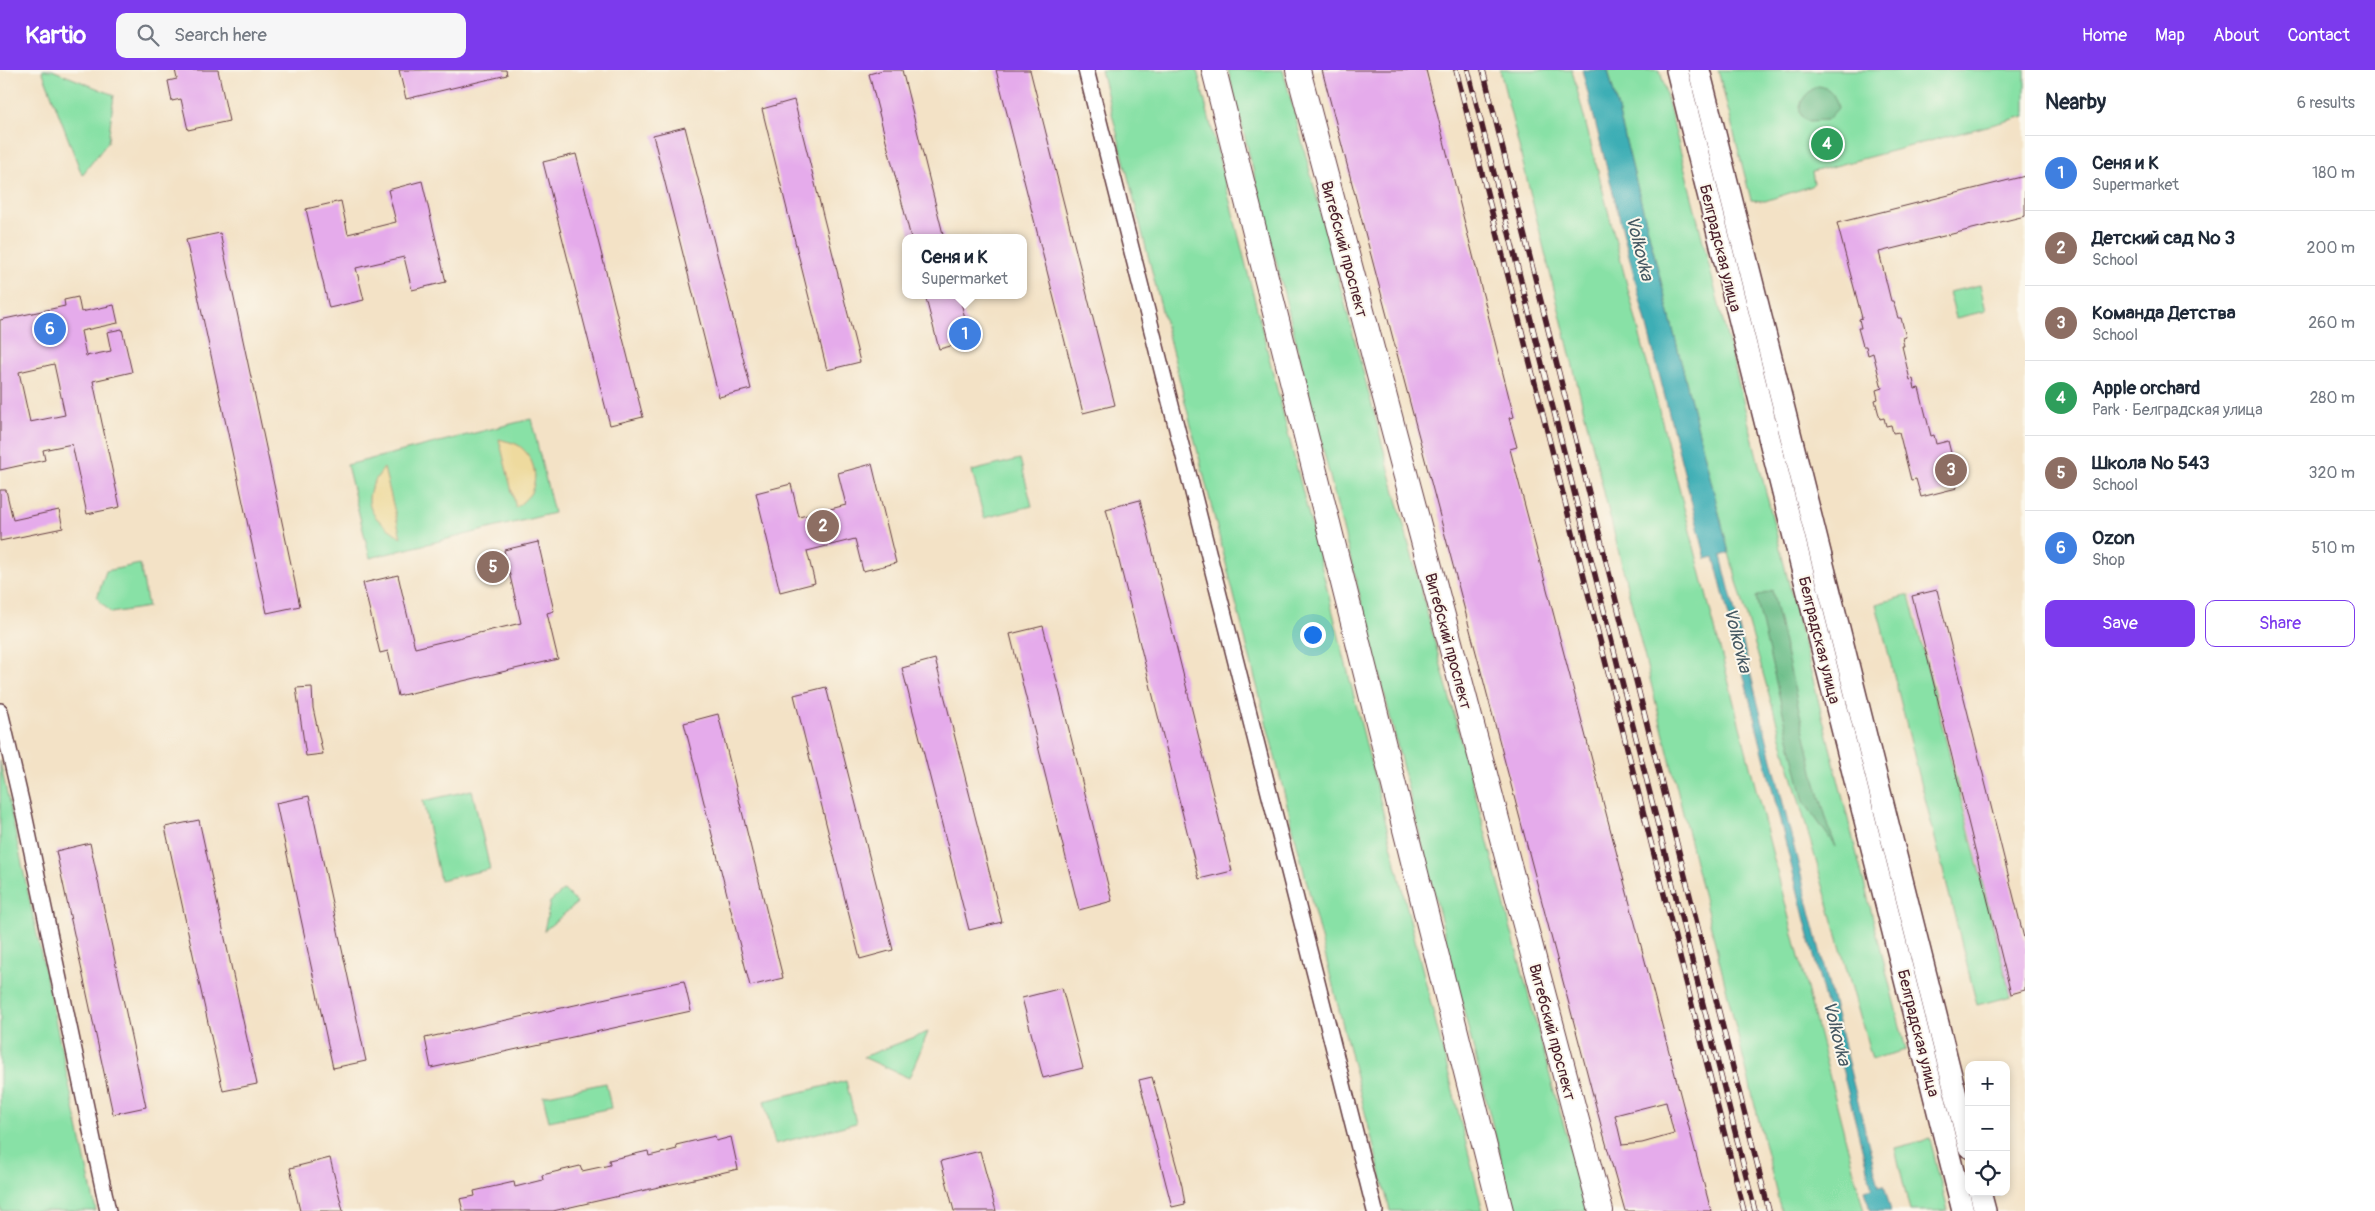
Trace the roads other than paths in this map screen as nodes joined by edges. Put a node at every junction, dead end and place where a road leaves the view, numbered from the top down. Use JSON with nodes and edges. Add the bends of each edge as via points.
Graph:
{"nodes":[{"id":1,"x":1086,"y":70,"type":"edge"},
{"id":2,"x":1214,"y":70,"type":"edge"},
{"id":3,"x":1298,"y":70,"type":"edge"},
{"id":4,"x":1677,"y":70,"type":"edge"},
{"id":5,"x":1699,"y":70,"type":"edge"},
{"id":6,"x":0,"y":711,"type":"edge"},
{"id":7,"x":1965,"y":1131,"type":"edge"},
{"id":8,"x":1981,"y":1196,"type":"edge"},
{"id":9,"x":108,"y":1211,"type":"edge"},
{"id":10,"x":1374,"y":1211,"type":"edge"},
{"id":11,"x":1501,"y":1211,"type":"edge"},
{"id":12,"x":1600,"y":1211,"type":"edge"},
{"id":13,"x":1963,"y":1211,"type":"edge"},
{"id":14,"x":1985,"y":1211,"type":"edge"}],
"edges":[{"from":1,"to":10,"type":"street"},
{"from":2,"to":11,"type":"main road"},
{"from":3,"to":12,"type":"main road","name":"Витебский проспект"},
{"from":4,"to":13,"type":"street","name":"Белградская улица"},
{"from":5,"to":7,"type":"street","name":"Белградская улица"},
{"from":6,"to":9,"type":"street"},
{"from":8,"to":14,"type":"street"}]}
